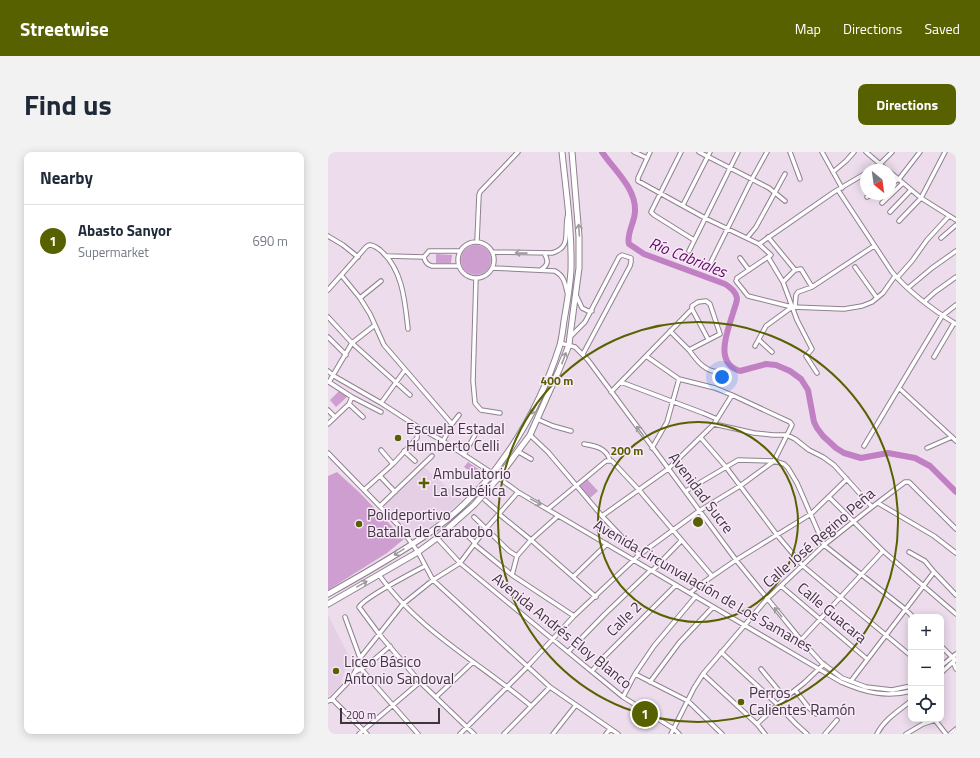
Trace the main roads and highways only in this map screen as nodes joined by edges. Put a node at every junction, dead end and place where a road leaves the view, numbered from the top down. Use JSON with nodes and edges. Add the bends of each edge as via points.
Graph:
{"nodes":[{"id":1,"x":562,"y":152,"type":"edge"},
{"id":2,"x":572,"y":152,"type":"edge"},
{"id":3,"x":328,"y":594,"type":"edge"},
{"id":4,"x":328,"y":604,"type":"edge"}],
"edges":[{"from":1,"to":3,"type":"main road","one_way":true,"via":[[571,237],[568,297],[560,343],[537,402],[522,431],[492,473],[468,500],[447,518],[429,533]]},
{"from":4,"to":2,"type":"main road","one_way":true,"via":[[418,552],[437,538],[474,505],[519,452],[530,435],[569,345],[579,268],[580,236]]}]}
